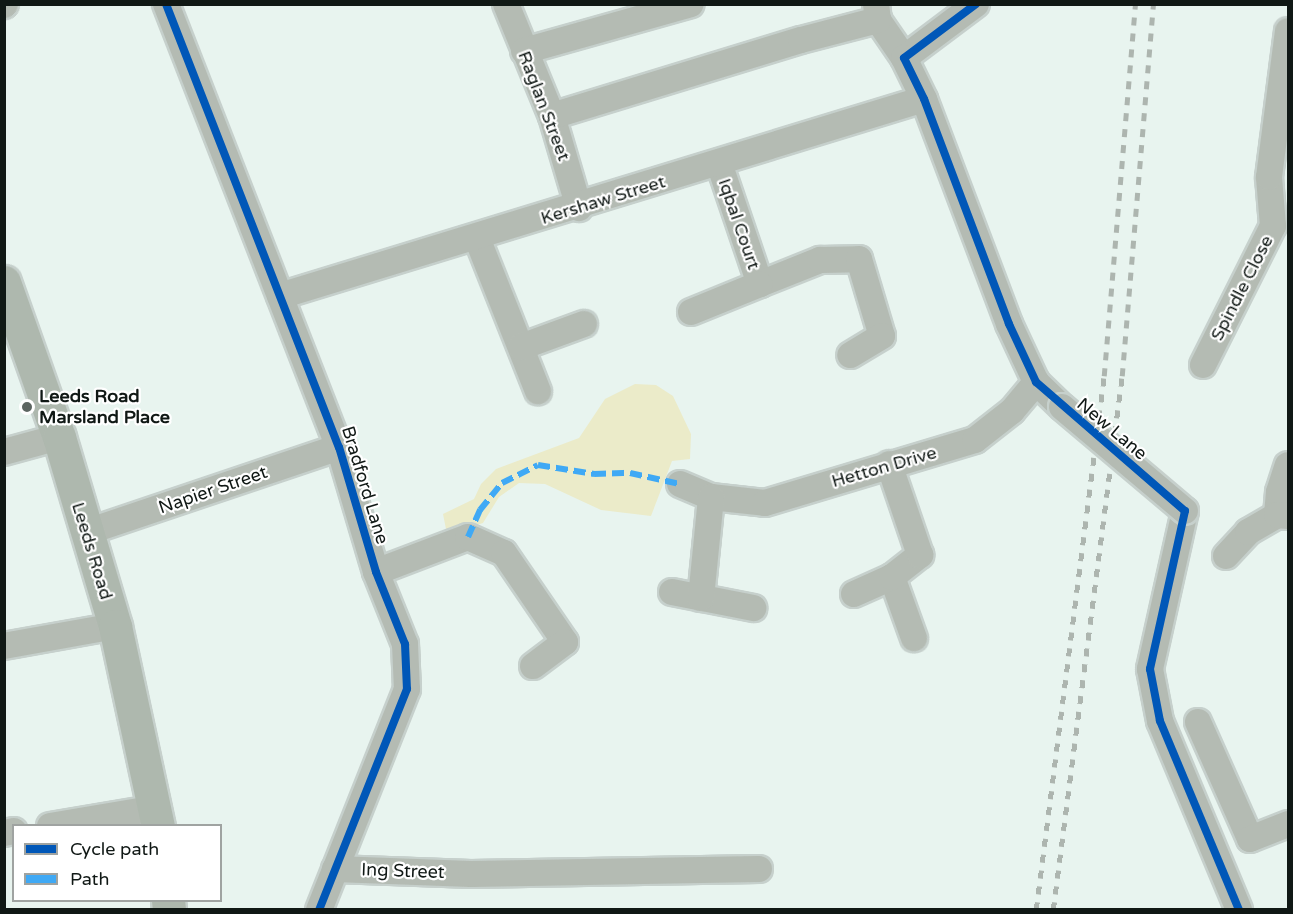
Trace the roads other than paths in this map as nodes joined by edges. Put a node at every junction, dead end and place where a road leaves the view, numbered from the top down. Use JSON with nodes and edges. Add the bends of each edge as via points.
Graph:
{"nodes":[{"id":1,"x":166,"y":4,"type":"edge"},
{"id":2,"x":506,"y":4,"type":"edge"},
{"id":3,"x":691,"y":4,"type":"edge"},
{"id":4,"x":976,"y":4,"type":"edge"},
{"id":5,"x":877,"y":12,"type":"edge"},
{"id":6,"x":1288,"y":31,"type":"edge"},
{"id":7,"x":524,"y":51,"type":"junction"},
{"id":8,"x":904,"y":58,"type":"junction"},
{"id":9,"x":924,"y":99,"type":"junction"},
{"id":10,"x":552,"y":116,"type":"junction"},
{"id":11,"x":719,"y":163,"type":"junction"},
{"id":12,"x":579,"y":208,"type":"junction"},
{"id":13,"x":477,"y":238,"type":"junction"},
{"id":14,"x":4,"y":282,"type":"edge"},
{"id":15,"x":760,"y":284,"type":"junction"},
{"id":16,"x":280,"y":296,"type":"junction"},
{"id":17,"x":691,"y":312,"type":"dead end"},
{"id":18,"x":584,"y":324,"type":"dead end"},
{"id":19,"x":521,"y":347,"type":"junction"},
{"id":20,"x":850,"y":355,"type":"dead end"},
{"id":21,"x":1203,"y":365,"type":"dead end"},
{"id":22,"x":1036,"y":382,"type":"junction"},
{"id":23,"x":538,"y":391,"type":"dead end"},
{"id":24,"x":59,"y":437,"type":"junction"},
{"id":25,"x":339,"y":447,"type":"junction"},
{"id":26,"x":4,"y":453,"type":"edge"},
{"id":27,"x":889,"y":464,"type":"junction"},
{"id":28,"x":1288,"y":465,"type":"edge"},
{"id":29,"x":680,"y":484,"type":"dead end"},
{"id":30,"x":711,"y":496,"type":"junction"},
{"id":31,"x":1282,"y":516,"type":"edge"},
{"id":32,"x":87,"y":532,"type":"junction"},
{"id":33,"x":1226,"y":556,"type":"dead end"},
{"id":34,"x":376,"y":572,"type":"junction"},
{"id":35,"x":892,"y":577,"type":"junction"},
{"id":36,"x":672,"y":592,"type":"dead end"},
{"id":37,"x":854,"y":594,"type":"dead end"},
{"id":38,"x":701,"y":598,"type":"junction"},
{"id":39,"x":753,"y":608,"type":"dead end"},
{"id":40,"x":115,"y":626,"type":"junction"},
{"id":41,"x":914,"y":638,"type":"dead end"},
{"id":42,"x":4,"y":646,"type":"edge"},
{"id":43,"x":533,"y":666,"type":"dead end"},
{"id":44,"x":1198,"y":722,"type":"dead end"},
{"id":45,"x":157,"y":817,"type":"edge"},
{"id":46,"x":63,"y":824,"type":"edge"},
{"id":47,"x":1288,"y":824,"type":"edge"},
{"id":48,"x":334,"y":868,"type":"junction"},
{"id":49,"x":759,"y":869,"type":"dead end"},
{"id":50,"x":319,"y":909,"type":"edge"},
{"id":51,"x":1239,"y":909,"type":"edge"}],
"edges":[{"from":1,"to":16,"type":"street","name":"Bradford Lane"},
{"from":2,"to":7,"type":"street","name":"Raglan Street"},
{"from":3,"to":7,"type":"street"},
{"from":4,"to":8,"type":"street"},
{"from":5,"to":8,"type":"street","name":"New Lane"},
{"from":5,"to":10,"type":"street","via":[[801,40]]},
{"from":6,"to":21,"type":"street","name":"Spindle Close","via":[[1269,177],[1273,226]]},
{"from":7,"to":10,"type":"street","name":"Raglan Street"},
{"from":8,"to":9,"type":"street","name":"New Lane"},
{"from":9,"to":11,"type":"street","name":"Kershaw Street"},
{"from":9,"to":22,"type":"street","name":"New Lane","via":[[1009,324]]},
{"from":10,"to":12,"type":"street","name":"Raglan Street"},
{"from":11,"to":12,"type":"street","name":"Kershaw Street"},
{"from":11,"to":15,"type":"street","name":"Iqbal Court"},
{"from":12,"to":13,"type":"street","name":"Kershaw Street"},
{"from":13,"to":16,"type":"street","name":"Kershaw Street"},
{"from":13,"to":19,"type":"street"},
{"from":14,"to":24,"type":"highway","name":"Leeds Road"},
{"from":15,"to":17,"type":"street","name":"Iqbal Court"},
{"from":15,"to":20,"type":"street","name":"Iqbal Court","via":[[820,261],[859,259],[882,336]]},
{"from":16,"to":25,"type":"street","name":"Bradford Lane"},
{"from":18,"to":19,"type":"street"},
{"from":19,"to":23,"type":"street"},
{"from":22,"to":27,"type":"street","name":"Hetton Drive","via":[[1012,411],[975,441]]},
{"from":22,"to":51,"type":"street","name":"New Lane","bridge":true,"via":[[1185,511],[1150,669],[1160,721]]},
{"from":24,"to":26,"type":"street"},
{"from":24,"to":32,"type":"highway","name":"Leeds Road"},
{"from":25,"to":32,"type":"street","name":"Napier Street"},
{"from":25,"to":34,"type":"street","name":"Bradford Lane"},
{"from":27,"to":30,"type":"street","name":"Hetton Drive","via":[[765,503]]},
{"from":27,"to":35,"type":"street","via":[[920,555]]},
{"from":28,"to":31,"type":"street","via":[[1279,492]]},
{"from":29,"to":30,"type":"street","name":"Hetton Drive"},
{"from":30,"to":38,"type":"street"},
{"from":31,"to":33,"type":"street","via":[[1248,532]]},
{"from":32,"to":40,"type":"highway","name":"Leeds Road"},
{"from":34,"to":43,"type":"street","via":[[468,537],[504,553],[565,642]]},
{"from":34,"to":48,"type":"street","name":"Bradford Lane","via":[[405,644],[407,689]]},
{"from":35,"to":37,"type":"street"},
{"from":35,"to":41,"type":"street"},
{"from":36,"to":38,"type":"street"},
{"from":38,"to":39,"type":"street"},
{"from":40,"to":42,"type":"street"},
{"from":40,"to":45,"type":"highway","name":"Leeds Road"},
{"from":44,"to":47,"type":"street","via":[[1250,839]]},
{"from":45,"to":46,"type":"street"},
{"from":48,"to":49,"type":"street","name":"Ing Street","via":[[471,874]]},
{"from":48,"to":50,"type":"street","name":"Bradford Lane"}]}
